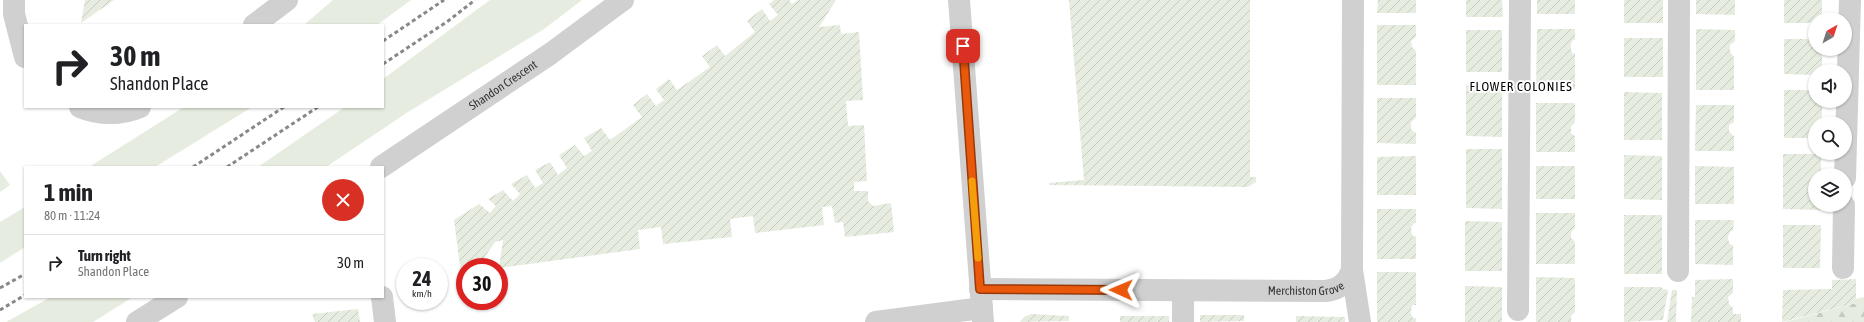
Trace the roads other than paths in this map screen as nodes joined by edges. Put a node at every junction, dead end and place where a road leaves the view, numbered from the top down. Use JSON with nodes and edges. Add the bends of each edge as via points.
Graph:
{"nodes":[{"id":1,"x":14,"y":0,"type":"edge"},
{"id":2,"x":287,"y":0,"type":"edge"},
{"id":3,"x":623,"y":0,"type":"edge"},
{"id":4,"x":959,"y":0,"type":"edge"},
{"id":5,"x":1353,"y":0,"type":"edge"},
{"id":6,"x":1520,"y":0,"type":"edge"},
{"id":7,"x":1679,"y":0,"type":"edge"},
{"id":8,"x":1850,"y":0,"type":"edge"},
{"id":9,"x":255,"y":24,"type":"edge"},
{"id":10,"x":24,"y":53,"type":"edge"},
{"id":11,"x":84,"y":108,"type":"edge"},
{"id":12,"x":136,"y":108,"type":"edge"},
{"id":13,"x":382,"y":166,"type":"edge"},
{"id":14,"x":1845,"y":168,"type":"edge"},
{"id":15,"x":1844,"y":212,"type":"edge"},
{"id":16,"x":1842,"y":268,"type":"dead end"},
{"id":17,"x":1352,"y":270,"type":"junction"},
{"id":18,"x":1678,"y":271,"type":"dead end"},
{"id":19,"x":1184,"y":291,"type":"junction"},
{"id":20,"x":175,"y":298,"type":"edge"},
{"id":21,"x":382,"y":298,"type":"edge"},
{"id":22,"x":982,"y":306,"type":"edge"},
{"id":23,"x":1518,"y":310,"type":"dead end"},
{"id":24,"x":137,"y":322,"type":"edge"},
{"id":25,"x":385,"y":322,"type":"edge"},
{"id":26,"x":876,"y":322,"type":"edge"},
{"id":27,"x":1184,"y":322,"type":"edge"},
{"id":28,"x":1360,"y":322,"type":"edge"}],
"edges":[{"from":1,"to":10,"type":"street","via":[[14,14]]},
{"from":2,"to":9,"type":"street"},
{"from":3,"to":13,"type":"street","name":"Shandon Crescent","via":[[550,54]]},
{"from":4,"to":22,"type":"street"},
{"from":5,"to":17,"type":"street","name":"Merchiston Grove"},
{"from":6,"to":23,"type":"street"},
{"from":7,"to":18,"type":"street"},
{"from":8,"to":14,"type":"street"},
{"from":11,"to":12,"type":"street","via":[[114,113]]},
{"from":15,"to":16,"type":"street"},
{"from":17,"to":19,"type":"street","name":"Merchiston Grove","via":[[1343,286],[1335,290]]},
{"from":17,"to":28,"type":"street"},
{"from":19,"to":22,"type":"street","name":"Merchiston Grove"},
{"from":19,"to":27,"type":"street"},
{"from":20,"to":24,"type":"street"},
{"from":21,"to":25,"type":"street"},
{"from":22,"to":26,"type":"street","name":"Merchiston Grove"}]}
